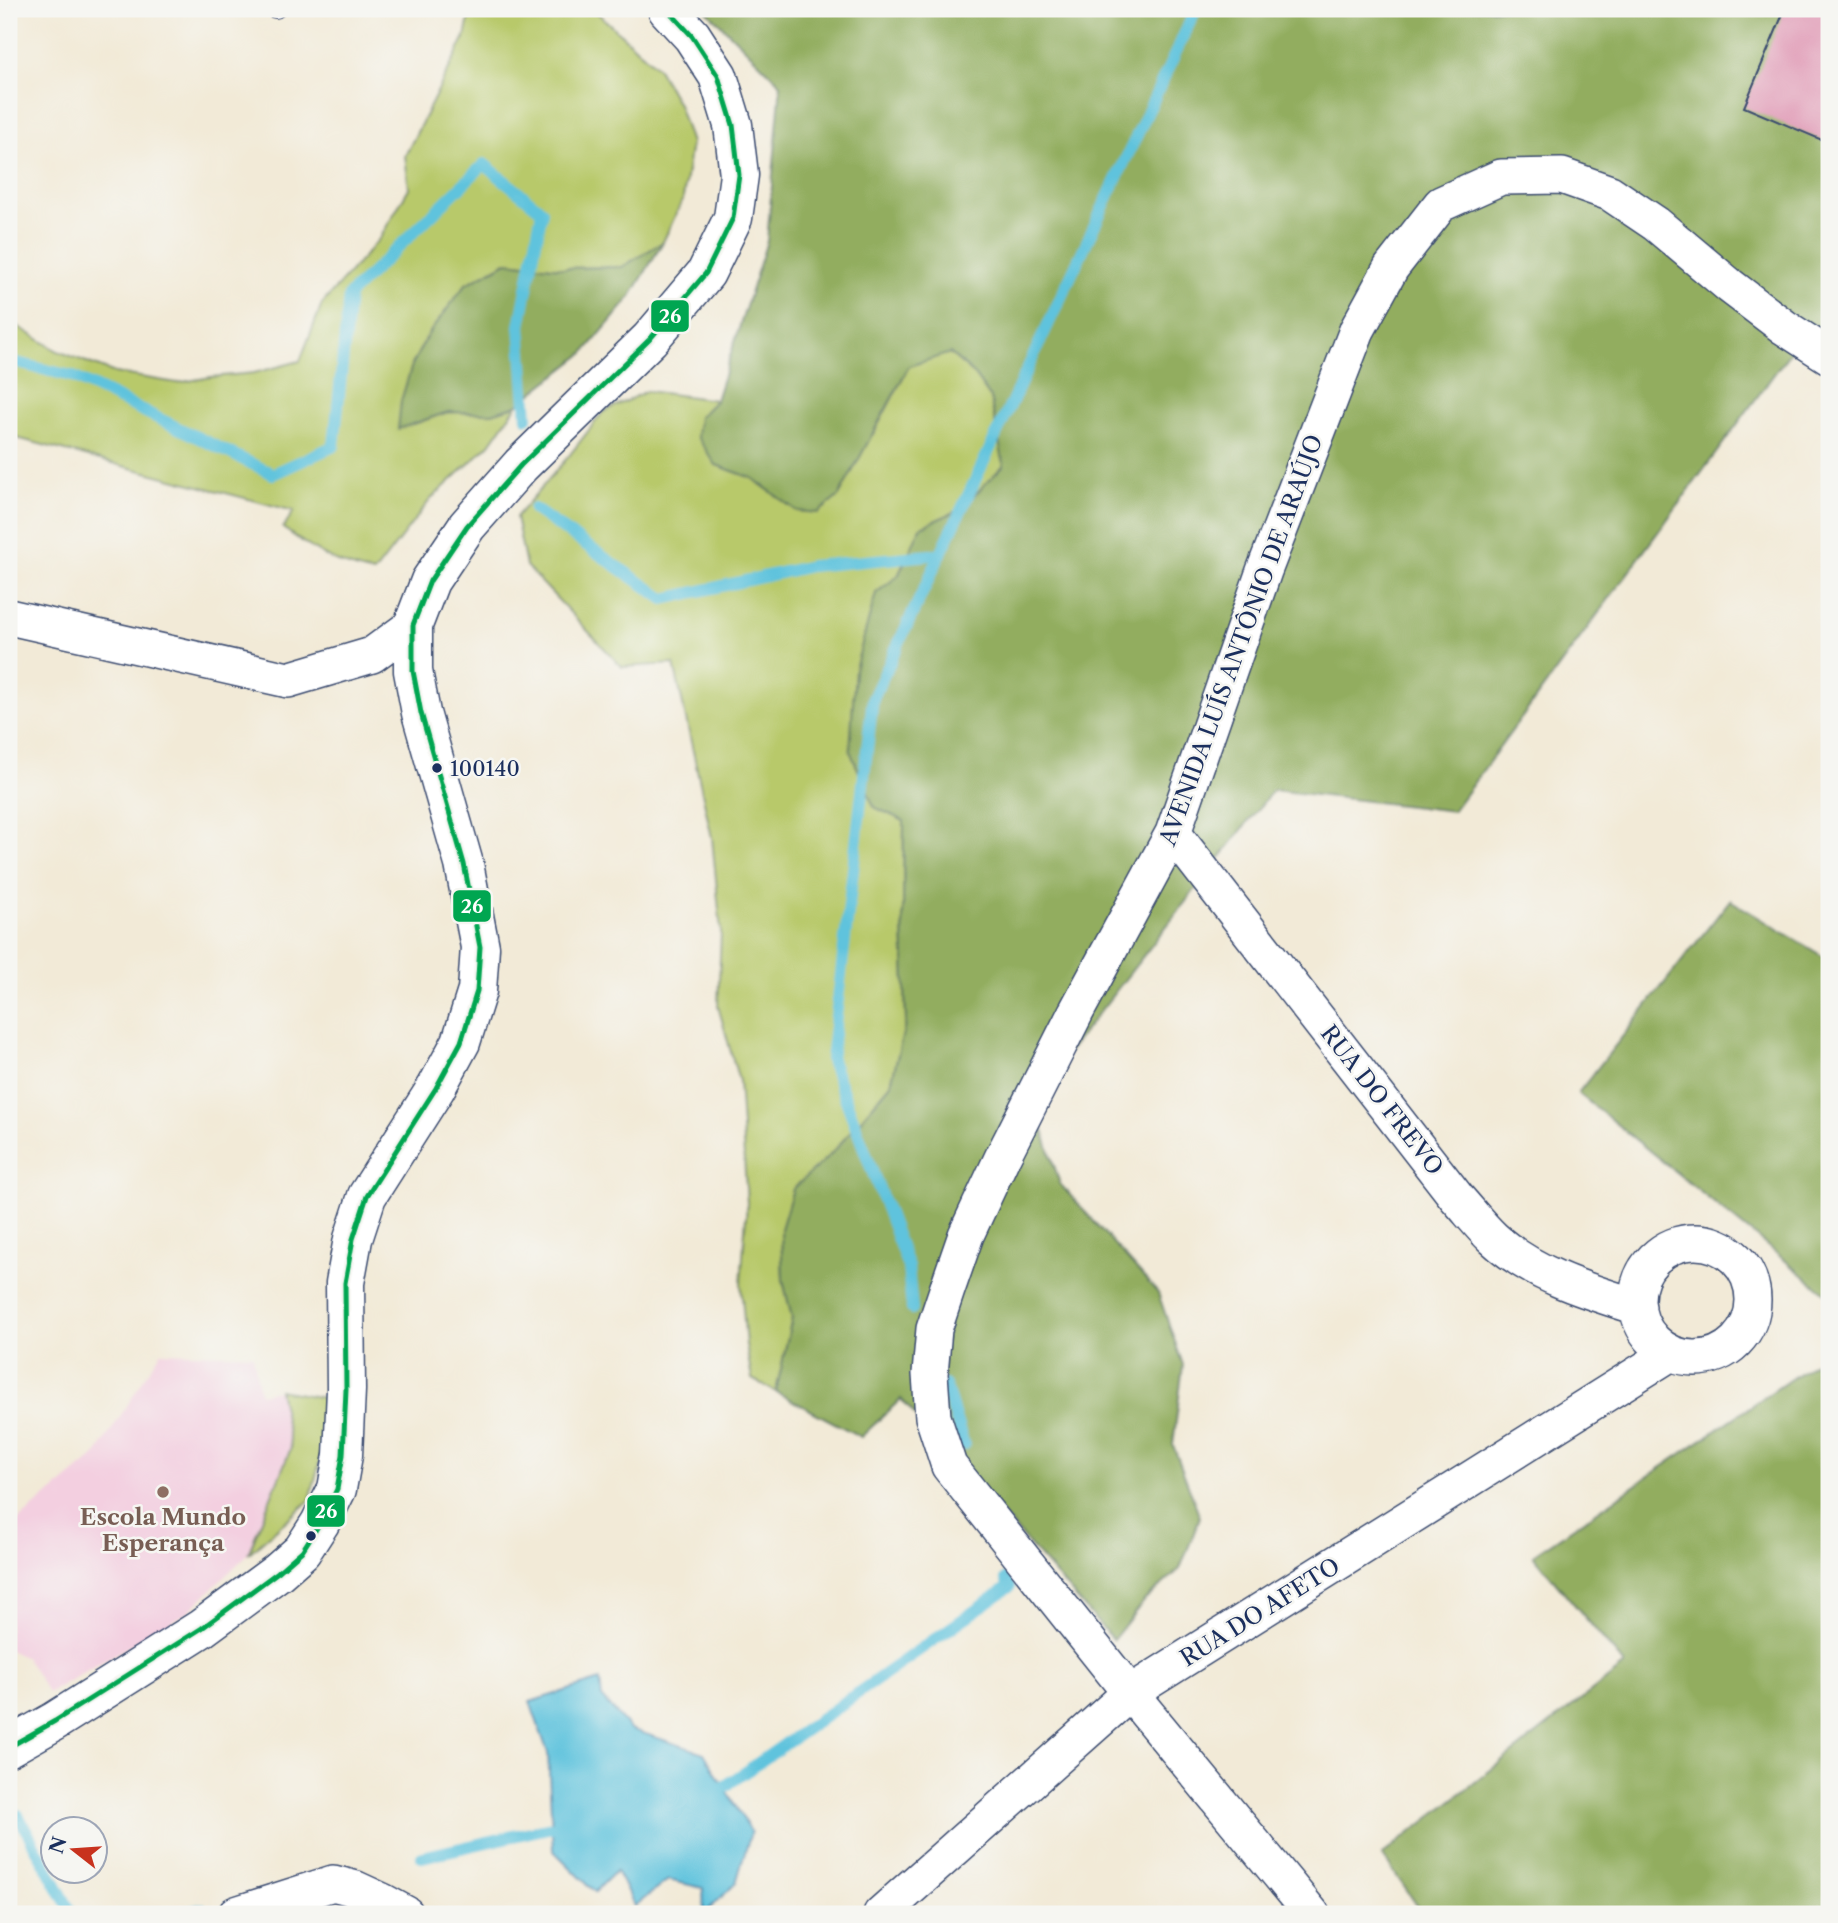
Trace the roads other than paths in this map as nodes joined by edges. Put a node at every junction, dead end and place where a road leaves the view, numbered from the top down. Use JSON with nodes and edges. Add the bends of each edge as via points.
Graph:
{"nodes":[{"id":1,"x":667,"y":9,"type":"edge"},
{"id":2,"x":1829,"y":356,"type":"edge"},
{"id":3,"x":9,"y":617,"type":"edge"},
{"id":4,"x":413,"y":625,"type":"junction"},
{"id":5,"x":1173,"y":833,"type":"junction"},
{"id":6,"x":1638,"y":1307,"type":"junction"},
{"id":7,"x":1671,"y":1353,"type":"junction"},
{"id":8,"x":1130,"y":1693,"type":"junction"},
{"id":9,"x":9,"y":1747,"type":"edge"},
{"id":10,"x":236,"y":1914,"type":"edge"},
{"id":11,"x":405,"y":1914,"type":"edge"},
{"id":12,"x":881,"y":1914,"type":"edge"},
{"id":13,"x":1312,"y":1914,"type":"edge"}],
"edges":[{"from":1,"to":4,"type":"street","via":[[692,36],[718,76],[733,125],[739,175],[733,218],[706,273],[650,339],[521,465],[467,526],[430,581]]},
{"from":2,"to":5,"type":"street","name":"AVENIDA LUÍS ANTÔNIO DE ARAÚJO","via":[[1784,327],[1656,224],[1610,193],[1562,176],[1501,177],[1441,204],[1391,268],[1357,330],[1264,571]]},
{"from":3,"to":4,"type":"street","via":[[288,680],[372,655]]},
{"from":4,"to":9,"type":"street","via":[[421,713],[464,864],[480,947],[477,991],[461,1041],[368,1196],[353,1239],[345,1283],[346,1390],[337,1489],[302,1551],[278,1572],[202,1628]]},
{"from":5,"to":6,"type":"street","name":"RUA DO FREVO","via":[[1493,1238],[1534,1267],[1580,1289]]},
{"from":5,"to":8,"type":"street","name":"AVENIDA LUÍS ANTÔNIO DE ARAÚJO","via":[[1076,1012],[966,1235],[934,1329],[930,1374],[933,1417],[949,1466]]},
{"from":6,"to":7,"type":"street","via":[[1655,1342]]},
{"from":6,"to":7,"type":"street","via":[[1645,1271],[1672,1246],[1690,1241],[1709,1243],[1741,1262],[1753,1298],[1742,1335],[1710,1356],[1690,1358]]},
{"from":7,"to":8,"type":"street","name":"RUA DO AFETO"},
{"from":8,"to":12,"type":"street","name":"RUA DO AFETO"},
{"from":8,"to":13,"type":"street","name":"AVENIDA LUÍS ANTÔNIO DE ARAÚJO"},
{"from":10,"to":11,"type":"street","via":[[332,1883],[382,1900]]}]}
